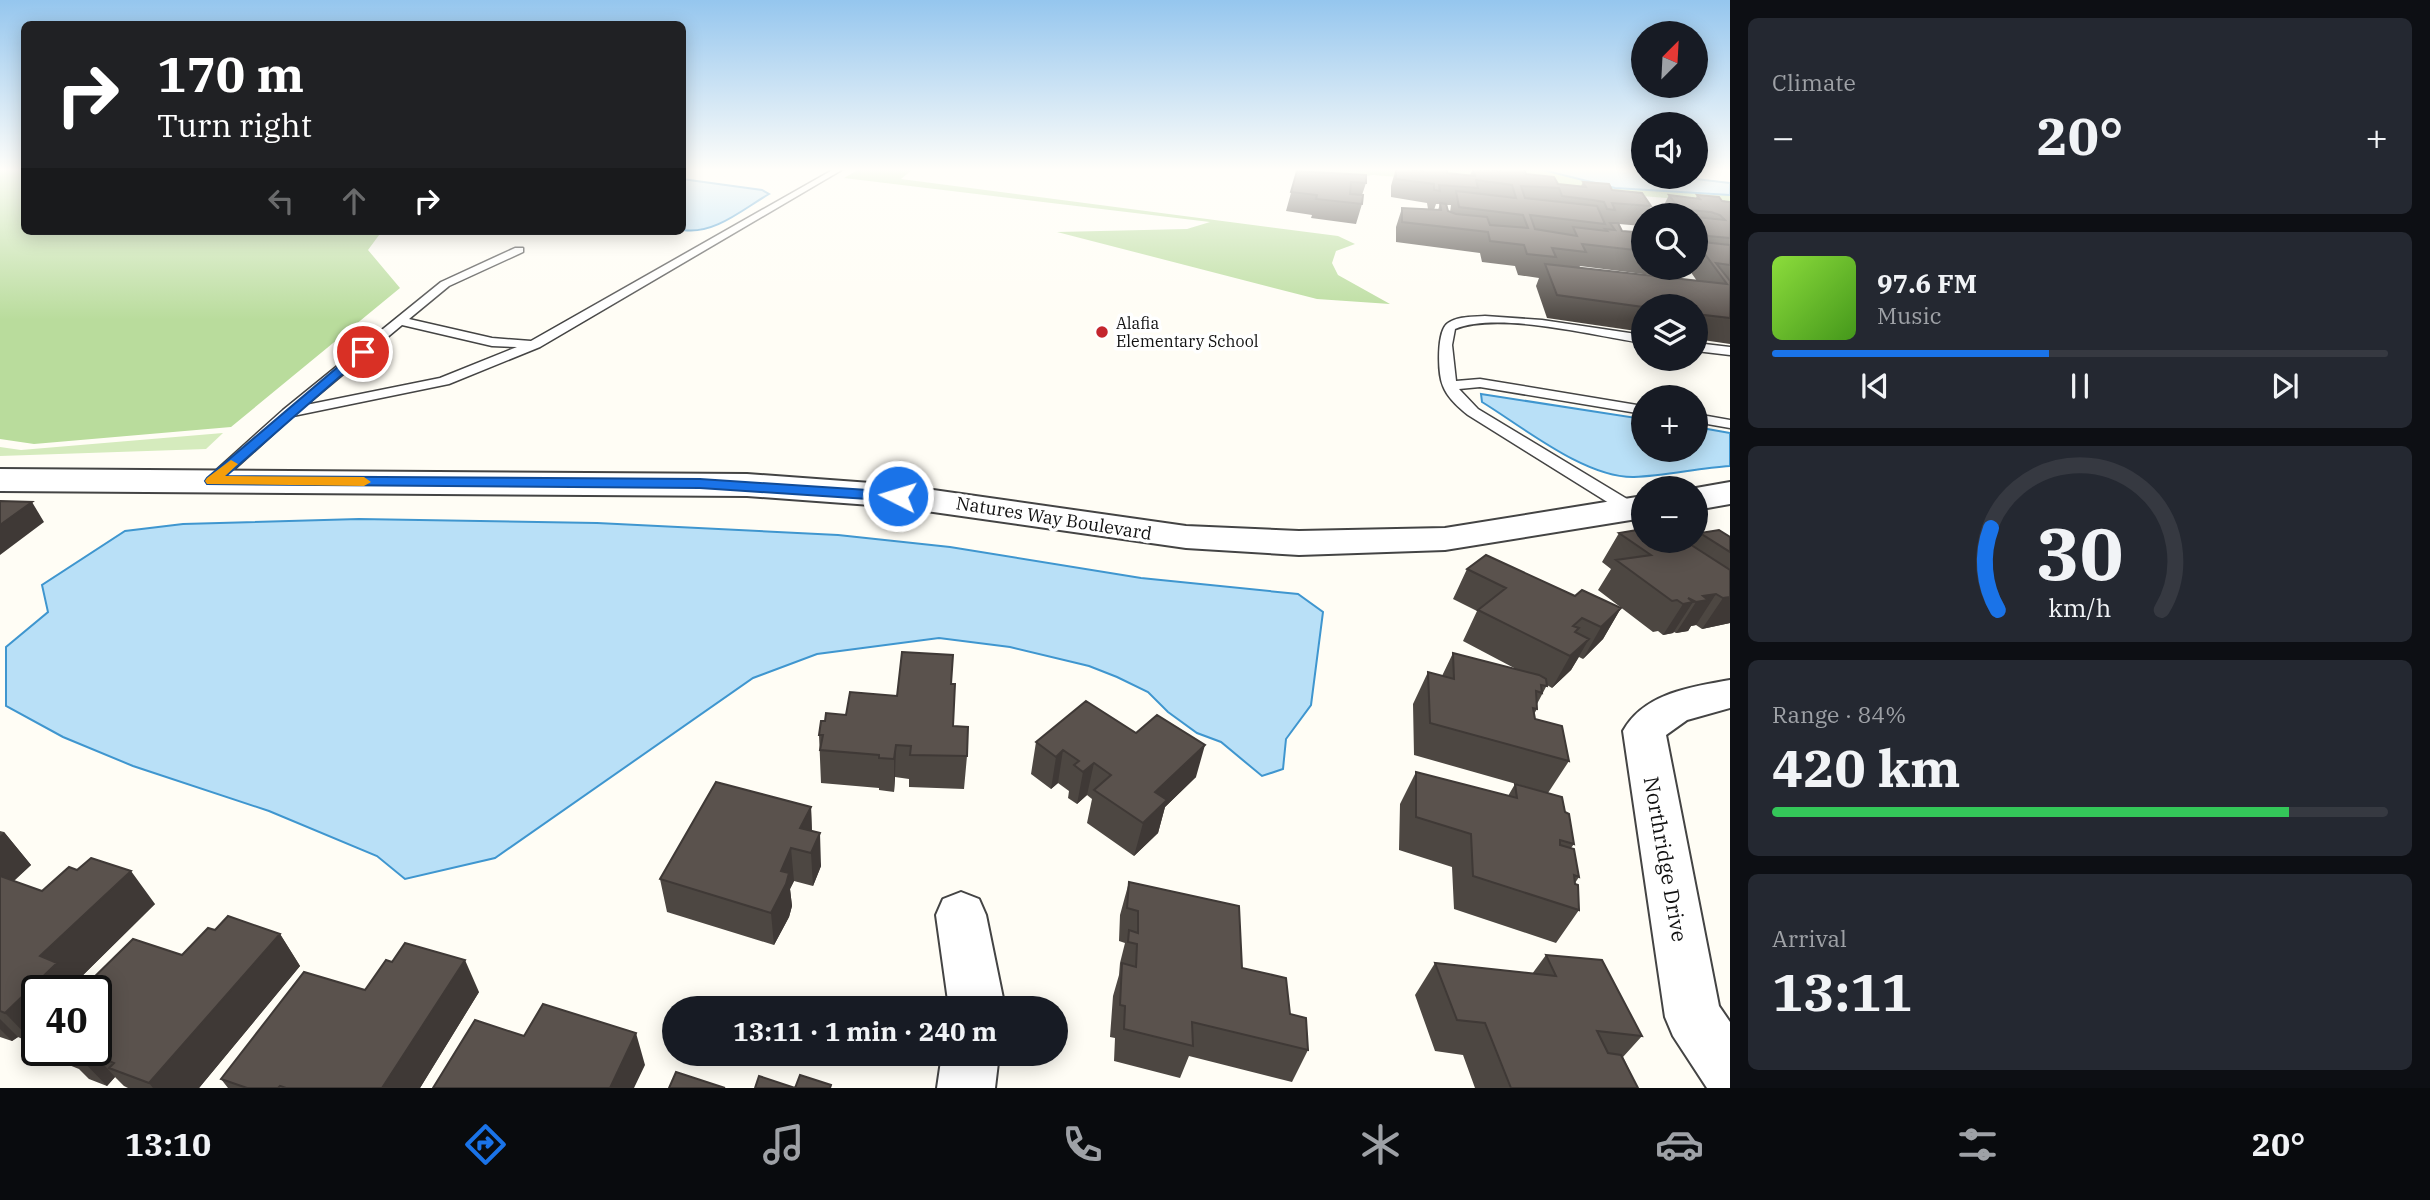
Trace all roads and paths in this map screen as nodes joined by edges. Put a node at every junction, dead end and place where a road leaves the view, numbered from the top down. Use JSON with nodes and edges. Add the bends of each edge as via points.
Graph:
{"nodes":[{"id":1,"x":752,"y":219,"type":"edge"},
{"id":2,"x":519,"y":250,"type":"dead end"},
{"id":3,"x":400,"y":321,"type":"junction"},
{"id":4,"x":1631,"y":337,"type":"edge"},
{"id":5,"x":536,"y":344,"type":"junction"},
{"id":6,"x":1708,"y":348,"type":"edge"},
{"id":7,"x":1730,"y":351,"type":"edge"},
{"id":8,"x":1449,"y":386,"type":"junction"},
{"id":9,"x":1631,"y":408,"type":"edge"},
{"id":10,"x":288,"y":413,"type":"junction"},
{"id":11,"x":1708,"y":420,"type":"edge"},
{"id":12,"x":1730,"y":424,"type":"edge"},
{"id":13,"x":0,"y":480,"type":"edge"},
{"id":14,"x":212,"y":481,"type":"junction"},
{"id":15,"x":1730,"y":493,"type":"edge"},
{"id":16,"x":1708,"y":497,"type":"edge"},
{"id":17,"x":1631,"y":504,"type":"edge"},
{"id":18,"x":1631,"y":509,"type":"edge"},
{"id":19,"x":1730,"y":694,"type":"edge"},
{"id":20,"x":961,"y":915,"type":"dead end"},
{"id":21,"x":975,"y":996,"type":"edge"},
{"id":22,"x":969,"y":1066,"type":"edge"},
{"id":23,"x":1730,"y":1072,"type":"edge"},
{"id":24,"x":966,"y":1088,"type":"edge"}],
"edges":[{"from":1,"to":5,"type":"lane"},
{"from":2,"to":3,"type":"lane","via":[[445,284]]},
{"from":3,"to":5,"type":"lane","via":[[492,342]]},
{"from":3,"to":10,"type":"lane"},
{"from":4,"to":8,"type":"lane","via":[[1509,320],[1461,321],[1447,333]]},
{"from":5,"to":10,"type":"lane","via":[[444,381]]},
{"from":6,"to":7,"type":"lane"},
{"from":8,"to":9,"type":"lane","via":[[1480,383]]},
{"from":8,"to":17,"type":"lane","via":[[1473,412]]},
{"from":10,"to":14,"type":"lane"},
{"from":11,"to":12,"type":"lane"},
{"from":13,"to":14,"type":"street","name":"Natures Way Boulevard"},
{"from":14,"to":18,"type":"street","name":"Natures Way Boulevard","via":[[796,488],[951,503],[1126,531],[1299,544],[1445,539]]},
{"from":15,"to":16,"type":"street"},
{"from":19,"to":23,"type":"street","name":"Northridge Drive","via":[[1668,709],[1644,730],[1693,1017]]},
{"from":20,"to":21,"type":"street"},
{"from":22,"to":24,"type":"street"}]}
